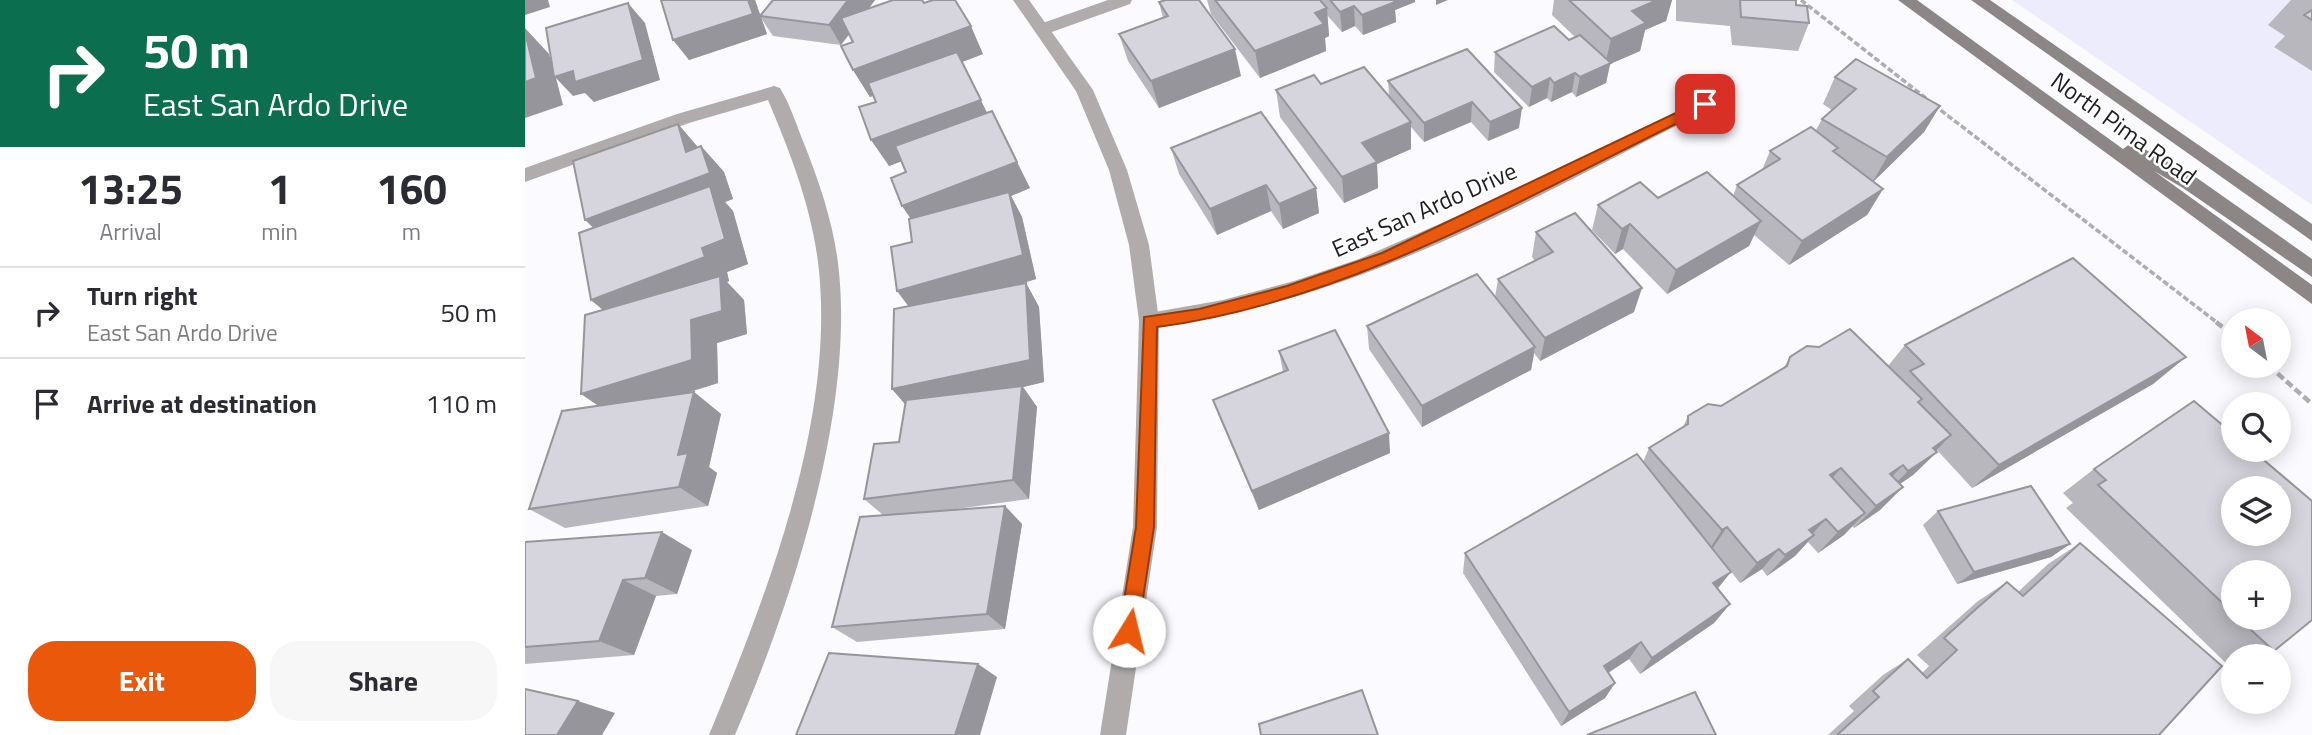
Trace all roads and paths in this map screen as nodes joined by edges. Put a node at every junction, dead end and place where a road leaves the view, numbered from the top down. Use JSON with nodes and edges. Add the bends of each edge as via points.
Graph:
{"nodes":[{"id":1,"x":1021,"y":0,"type":"edge"},
{"id":2,"x":1124,"y":0,"type":"edge"},
{"id":3,"x":1801,"y":0,"type":"edge"},
{"id":4,"x":1906,"y":0,"type":"edge"},
{"id":5,"x":1979,"y":0,"type":"edge"},
{"id":6,"x":1043,"y":29,"type":"junction"},
{"id":7,"x":1705,"y":104,"type":"dead end"},
{"id":8,"x":2056,"y":109,"type":"junction"},
{"id":9,"x":525,"y":174,"type":"edge"},
{"id":10,"x":2312,"y":234,"type":"edge"},
{"id":11,"x":2312,"y":269,"type":"edge"},
{"id":12,"x":2312,"y":296,"type":"edge"},
{"id":13,"x":1149,"y":321,"type":"junction"},
{"id":14,"x":2221,"y":326,"type":"edge"},
{"id":15,"x":2283,"y":378,"type":"edge"},
{"id":16,"x":2312,"y":404,"type":"edge"},
{"id":17,"x":722,"y":735,"type":"edge"},
{"id":18,"x":1113,"y":735,"type":"edge"}],
"edges":[{"from":1,"to":6,"type":"street"},
{"from":2,"to":6,"type":"street"},
{"from":3,"to":14,"type":"path"},
{"from":4,"to":8,"type":"main road","name":"North Pima Road"},
{"from":5,"to":10,"type":"main road","name":"North Pima Road"},
{"from":6,"to":13,"type":"street","via":[[1084,90],[1118,170],[1139,245]]},
{"from":7,"to":13,"type":"street","name":"East San Ardo Drive","via":[[1388,257],[1288,292],[1199,315]]},
{"from":8,"to":11,"type":"main road","via":[[2190,183]]},
{"from":8,"to":12,"type":"main road","name":"North Pima Road"},
{"from":9,"to":17,"type":"street","via":[[683,118],[774,92],[816,197],[828,266],[830,339],[816,442],[784,571]]},
{"from":13,"to":18,"type":"street","via":[[1145,527]]},
{"from":15,"to":16,"type":"path"}]}
